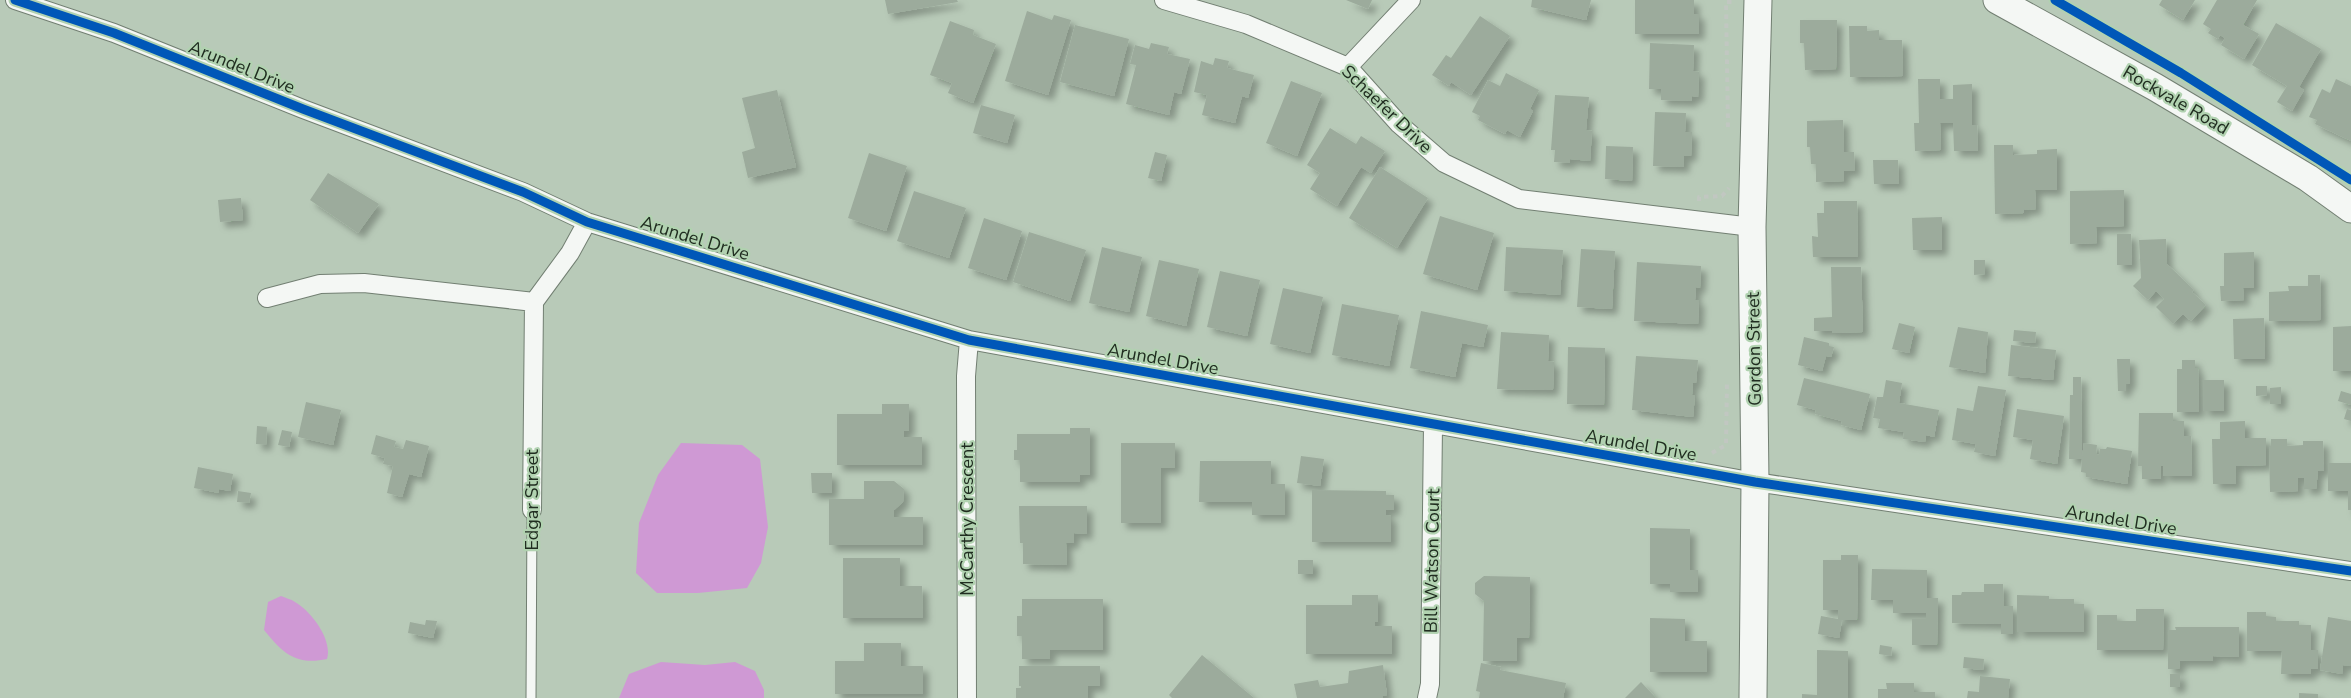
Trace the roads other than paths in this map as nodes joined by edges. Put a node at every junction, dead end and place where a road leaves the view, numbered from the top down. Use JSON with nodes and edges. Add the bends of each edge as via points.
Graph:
{"nodes":[{"id":1,"x":15,"y":0,"type":"edge"},
{"id":2,"x":1164,"y":0,"type":"edge"},
{"id":3,"x":1411,"y":0,"type":"edge"},
{"id":4,"x":1996,"y":0,"type":"edge"},
{"id":5,"x":1745,"y":1,"type":"edge"},
{"id":6,"x":1348,"y":66,"type":"junction"},
{"id":7,"x":2351,"y":209,"type":"edge"},
{"id":8,"x":587,"y":222,"type":"junction"},
{"id":9,"x":1752,"y":227,"type":"junction"},
{"id":10,"x":267,"y":298,"type":"dead end"},
{"id":11,"x":534,"y":302,"type":"junction"},
{"id":12,"x":969,"y":340,"type":"junction"},
{"id":13,"x":1433,"y":425,"type":"junction"},
{"id":14,"x":1755,"y":482,"type":"junction"},
{"id":15,"x":532,"y":510,"type":"joint"},
{"id":16,"x":2351,"y":571,"type":"edge"},
{"id":17,"x":531,"y":698,"type":"edge"},
{"id":18,"x":967,"y":698,"type":"edge"},
{"id":19,"x":1428,"y":698,"type":"edge"},
{"id":20,"x":1754,"y":698,"type":"edge"}],
"edges":[{"from":1,"to":8,"type":"street","name":"Arundel Drive","via":[[114,33],[523,192]]},
{"from":2,"to":6,"type":"street","name":"Schaefer Drive","via":[[1246,24]]},
{"from":3,"to":6,"type":"street"},
{"from":4,"to":7,"type":"street","name":"Rockvale Road","via":[[2155,87],[2308,178]]},
{"from":5,"to":9,"type":"street","name":"Gordon Street"},
{"from":6,"to":9,"type":"street","name":"Schaefer Drive","via":[[1399,124],[1444,163],[1519,200]]},
{"from":8,"to":11,"type":"street"},
{"from":8,"to":12,"type":"street","name":"Arundel Drive"},
{"from":9,"to":14,"type":"street","name":"Gordon Street"},
{"from":10,"to":11,"type":"street","via":[[320,284],[364,283]]},
{"from":11,"to":15,"type":"street","name":"Edgar Street"},
{"from":12,"to":13,"type":"street","name":"Arundel Drive"},
{"from":12,"to":18,"type":"street","name":"McCarthy Crescent"},
{"from":13,"to":14,"type":"street","name":"Arundel Drive"},
{"from":13,"to":19,"type":"street","name":"Bill Watson Court"},
{"from":14,"to":16,"type":"street","name":"Arundel Drive"},
{"from":14,"to":20,"type":"street","name":"Gordon Street"},
{"from":15,"to":17,"type":"lane","name":"Edgar Street"}]}
